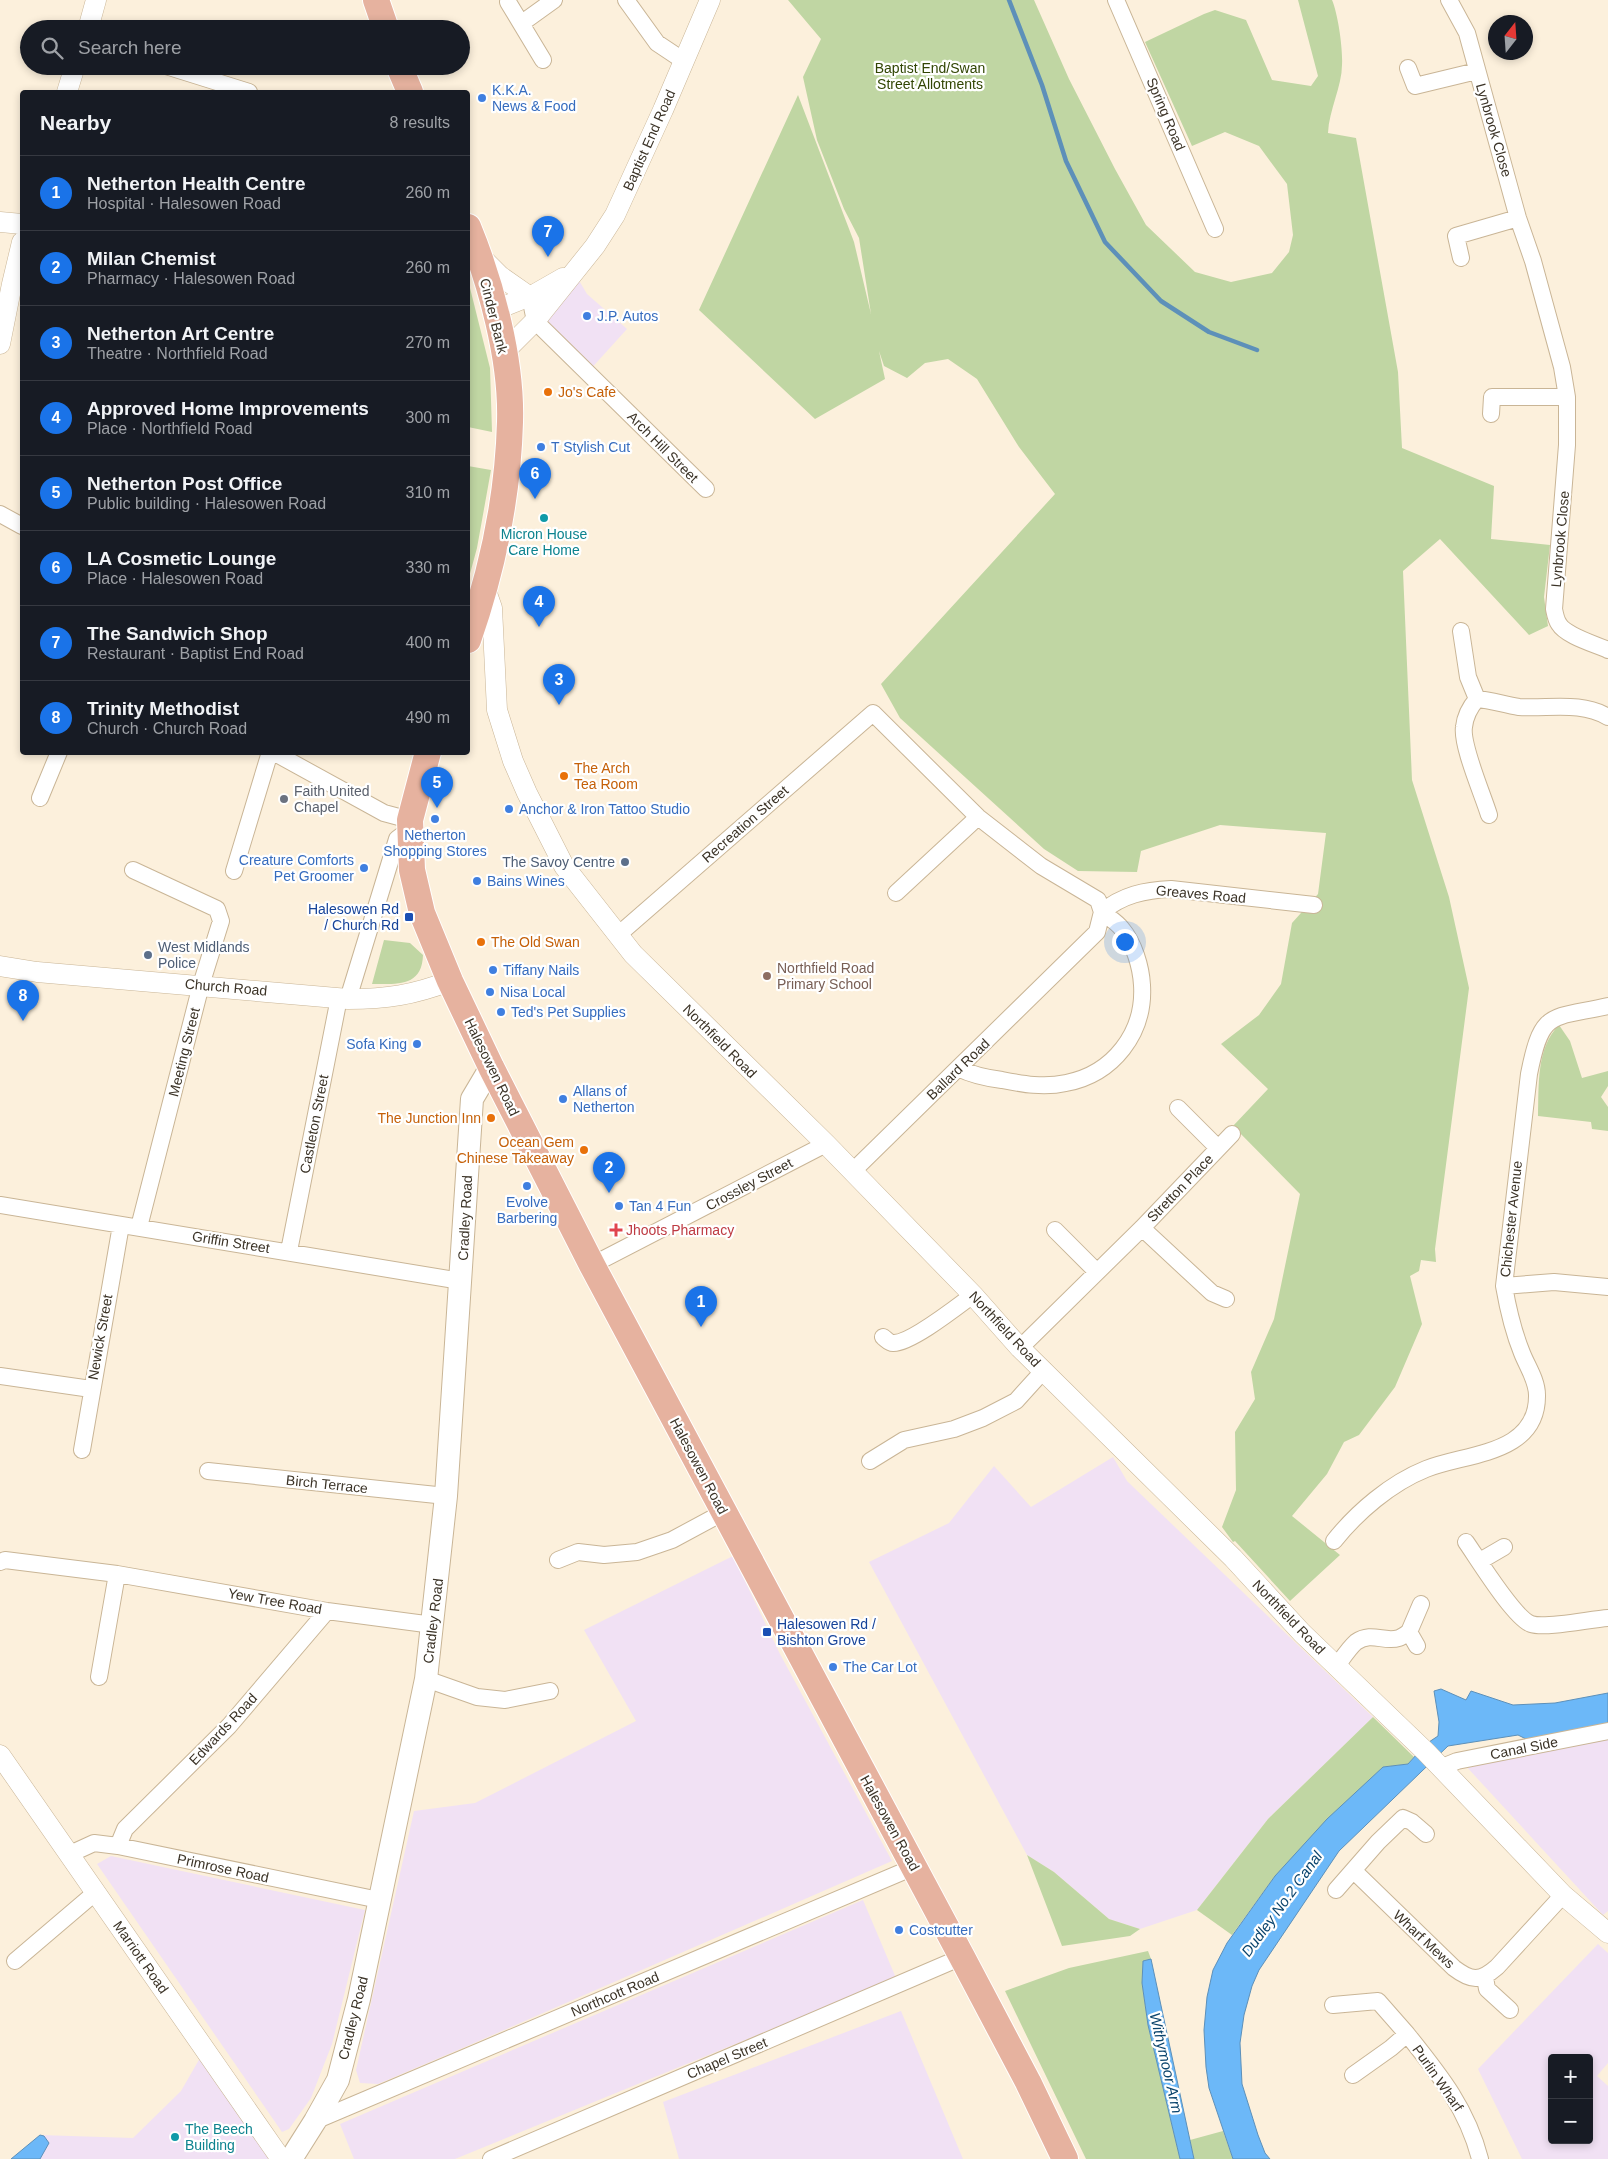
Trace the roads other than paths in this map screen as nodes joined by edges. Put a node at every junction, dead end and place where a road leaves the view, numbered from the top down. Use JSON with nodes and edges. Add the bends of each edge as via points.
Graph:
{"nodes":[{"id":1,"x":96,"y":0,"type":"edge"},
{"id":2,"x":376,"y":0,"type":"edge"},
{"id":3,"x":554,"y":0,"type":"edge"},
{"id":4,"x":626,"y":0,"type":"edge"},
{"id":5,"x":710,"y":0,"type":"edge"},
{"id":6,"x":1116,"y":0,"type":"edge"},
{"id":7,"x":1449,"y":0,"type":"edge"},
{"id":8,"x":508,"y":2,"type":"dead end"},
{"id":9,"x":90,"y":20,"type":"edge"},
{"id":10,"x":383,"y":20,"type":"edge"},
{"id":11,"x":522,"y":23,"type":"junction"},
{"id":12,"x":544,"y":60,"type":"dead end"},
{"id":13,"x":684,"y":61,"type":"junction"},
{"id":14,"x":1408,"y":68,"type":"dead end"},
{"id":15,"x":1477,"y":71,"type":"junction"},
{"id":16,"x":72,"y":75,"type":"edge"},
{"id":17,"x":195,"y":75,"type":"edge"},
{"id":18,"x":403,"y":75,"type":"edge"},
{"id":19,"x":67,"y":90,"type":"edge"},
{"id":20,"x":243,"y":90,"type":"edge"},
{"id":21,"x":409,"y":90,"type":"edge"},
{"id":22,"x":1518,"y":218,"type":"junction"},
{"id":23,"x":0,"y":222,"type":"edge"},
{"id":24,"x":20,"y":224,"type":"edge"},
{"id":25,"x":1215,"y":229,"type":"dead end"},
{"id":26,"x":472,"y":242,"type":"edge"},
{"id":27,"x":20,"y":250,"type":"edge"},
{"id":28,"x":1461,"y":258,"type":"dead end"},
{"id":29,"x":574,"y":272,"type":"junction"},
{"id":30,"x":530,"y":297,"type":"junction"},
{"id":31,"x":495,"y":310,"type":"junction"},
{"id":32,"x":535,"y":321,"type":"junction"},
{"id":33,"x":0,"y":344,"type":"edge"},
{"id":34,"x":504,"y":352,"type":"junction"},
{"id":35,"x":1567,"y":397,"type":"junction"},
{"id":36,"x":1491,"y":414,"type":"dead end"},
{"id":37,"x":706,"y":489,"type":"dead end"},
{"id":38,"x":0,"y":514,"type":"edge"},
{"id":39,"x":20,"y":525,"type":"edge"},
{"id":40,"x":477,"y":602,"type":"edge"},
{"id":41,"x":1461,"y":631,"type":"dead end"},
{"id":42,"x":470,"y":632,"type":"edge"},
{"id":43,"x":470,"y":646,"type":"edge"},
{"id":44,"x":1608,"y":650,"type":"edge"},
{"id":45,"x":494,"y":666,"type":"junction"},
{"id":46,"x":1477,"y":699,"type":"junction"},
{"id":47,"x":1608,"y":716,"type":"edge"},
{"id":48,"x":58,"y":755,"type":"edge"},
{"id":49,"x":271,"y":755,"type":"edge"},
{"id":50,"x":278,"y":755,"type":"edge"},
{"id":51,"x":427,"y":755,"type":"edge"},
{"id":52,"x":40,"y":798,"type":"dead end"},
{"id":53,"x":1489,"y":815,"type":"dead end"},
{"id":54,"x":978,"y":816,"type":"junction"},
{"id":55,"x":409,"y":825,"type":"junction"},
{"id":56,"x":133,"y":870,"type":"dead end"},
{"id":57,"x":234,"y":871,"type":"dead end"},
{"id":58,"x":896,"y":893,"type":"dead end"},
{"id":59,"x":1314,"y":905,"type":"dead end"},
{"id":60,"x":1102,"y":912,"type":"junction"},
{"id":61,"x":618,"y":936,"type":"junction"},
{"id":62,"x":0,"y":966,"type":"edge"},
{"id":63,"x":450,"y":981,"type":"junction"},
{"id":64,"x":201,"y":985,"type":"junction"},
{"id":65,"x":343,"y":998,"type":"junction"},
{"id":66,"x":1608,"y":1006,"type":"edge"},
{"id":67,"x":491,"y":1067,"type":"junction"},
{"id":68,"x":958,"y":1068,"type":"junction"},
{"id":69,"x":1178,"y":1108,"type":"dead end"},
{"id":70,"x":1232,"y":1134,"type":"dead end"},
{"id":71,"x":826,"y":1144,"type":"junction"},
{"id":72,"x":1218,"y":1148,"type":"junction"},
{"id":73,"x":852,"y":1172,"type":"junction"},
{"id":74,"x":0,"y":1205,"type":"edge"},
{"id":75,"x":121,"y":1225,"type":"junction"},
{"id":76,"x":139,"y":1227,"type":"junction"},
{"id":77,"x":1142,"y":1228,"type":"junction"},
{"id":78,"x":1055,"y":1230,"type":"dead end"},
{"id":79,"x":289,"y":1251,"type":"junction"},
{"id":80,"x":592,"y":1265,"type":"junction"},
{"id":81,"x":1097,"y":1272,"type":"junction"},
{"id":82,"x":461,"y":1281,"type":"junction"},
{"id":83,"x":1504,"y":1286,"type":"junction"},
{"id":84,"x":1608,"y":1287,"type":"edge"},
{"id":85,"x":973,"y":1295,"type":"junction"},
{"id":86,"x":1226,"y":1299,"type":"dead end"},
{"id":87,"x":883,"y":1338,"type":"dead end"},
{"id":88,"x":1020,"y":1348,"type":"junction"},
{"id":89,"x":1044,"y":1370,"type":"junction"},
{"id":90,"x":0,"y":1376,"type":"edge"},
{"id":91,"x":91,"y":1389,"type":"junction"},
{"id":92,"x":82,"y":1450,"type":"dead end"},
{"id":93,"x":870,"y":1461,"type":"dead end"},
{"id":94,"x":208,"y":1471,"type":"dead end"},
{"id":95,"x":446,"y":1496,"type":"junction"},
{"id":96,"x":724,"y":1512,"type":"junction"},
{"id":97,"x":1334,"y":1541,"type":"dead end"},
{"id":98,"x":1466,"y":1542,"type":"dead end"},
{"id":99,"x":1504,"y":1547,"type":"dead end"},
{"id":100,"x":558,"y":1560,"type":"dead end"},
{"id":101,"x":1480,"y":1561,"type":"junction"},
{"id":102,"x":0,"y":1562,"type":"edge"},
{"id":103,"x":117,"y":1574,"type":"junction"},
{"id":104,"x":1421,"y":1604,"type":"dead end"},
{"id":105,"x":327,"y":1611,"type":"junction"},
{"id":106,"x":1608,"y":1618,"type":"edge"},
{"id":107,"x":433,"y":1625,"type":"junction"},
{"id":108,"x":1336,"y":1667,"type":"junction"},
{"id":109,"x":99,"y":1677,"type":"dead end"},
{"id":110,"x":426,"y":1679,"type":"junction"},
{"id":111,"x":550,"y":1691,"type":"dead end"},
{"id":112,"x":1608,"y":1731,"type":"edge"},
{"id":113,"x":0,"y":1755,"type":"edge"},
{"id":114,"x":1440,"y":1768,"type":"junction"},
{"id":115,"x":1426,"y":1834,"type":"dead end"},
{"id":116,"x":118,"y":1846,"type":"junction"},
{"id":117,"x":70,"y":1854,"type":"junction"},
{"id":118,"x":914,"y":1867,"type":"junction"},
{"id":119,"x":1354,"y":1871,"type":"junction"},
{"id":120,"x":1336,"y":1890,"type":"dead end"},
{"id":121,"x":96,"y":1892,"type":"junction"},
{"id":122,"x":1563,"y":1895,"type":"junction"},
{"id":123,"x":379,"y":1900,"type":"junction"},
{"id":124,"x":1608,"y":1933,"type":"edge"},
{"id":125,"x":962,"y":1957,"type":"junction"},
{"id":126,"x":15,"y":1961,"type":"dead end"},
{"id":127,"x":1485,"y":1976,"type":"junction"},
{"id":128,"x":1333,"y":2005,"type":"dead end"},
{"id":129,"x":1510,"y":2010,"type":"dead end"},
{"id":130,"x":1406,"y":2034,"type":"junction"},
{"id":131,"x":1352,"y":2075,"type":"dead end"},
{"id":132,"x":315,"y":2121,"type":"junction"},
{"id":133,"x":281,"y":2159,"type":"edge"},
{"id":134,"x":291,"y":2159,"type":"edge"},
{"id":135,"x":491,"y":2159,"type":"edge"},
{"id":136,"x":1065,"y":2159,"type":"edge"},
{"id":137,"x":1480,"y":2159,"type":"edge"}],
"edges":[{"from":1,"to":9,"type":"street"},
{"from":2,"to":10,"type":"main road"},
{"from":3,"to":11,"type":"street"},
{"from":4,"to":13,"type":"street","via":[[657,43]]},
{"from":5,"to":13,"type":"street","name":"Baptist End Road"},
{"from":6,"to":25,"type":"street","name":"Spring Road"},
{"from":7,"to":15,"type":"street","name":"Lynbrook Close","via":[[1467,33]]},
{"from":8,"to":11,"type":"street"},
{"from":11,"to":12,"type":"street"},
{"from":13,"to":29,"type":"street","name":"Baptist End Road","via":[[615,215]]},
{"from":14,"to":15,"type":"street","name":"Lynbrook Close","via":[[1415,86]]},
{"from":15,"to":22,"type":"street","name":"Lynbrook Close"},
{"from":16,"to":19,"type":"street"},
{"from":17,"to":20,"type":"street"},
{"from":18,"to":21,"type":"main road"},
{"from":22,"to":28,"type":"street","via":[[1456,236]]},
{"from":22,"to":35,"type":"street","name":"Lynbrook Close","via":[[1536,271]]},
{"from":23,"to":24,"type":"street"},
{"from":26,"to":30,"type":"street","via":[[500,276]]},
{"from":26,"to":31,"type":"main road","name":"Cinder Bank"},
{"from":27,"to":33,"type":"street"},
{"from":29,"to":30,"type":"street","name":"Baptist End Road"},
{"from":29,"to":32,"type":"street","name":"Baptist End Road"},
{"from":30,"to":31,"type":"street","name":"Baptist End Road"},
{"from":30,"to":32,"type":"street"},
{"from":31,"to":34,"type":"main road","name":"Cinder Bank"},
{"from":32,"to":34,"type":"street","name":"Baptist End Road"},
{"from":32,"to":37,"type":"street","name":"Arch Hill Street"},
{"from":34,"to":40,"type":"main road","name":"Cinder Bank","via":[[510,421],[505,479]]},
{"from":35,"to":36,"type":"street","via":[[1492,397]]},
{"from":35,"to":44,"type":"street","name":"Lynbrook Close","via":[[1567,445],[1554,609],[1560,626],[1574,636]]},
{"from":38,"to":39,"type":"street"},
{"from":40,"to":42,"type":"main road"},
{"from":40,"to":45,"type":"street","name":"Northfield Road","via":[[492,608]]},
{"from":41,"to":46,"type":"street","via":[[1468,677]]},
{"from":43,"to":45,"type":"street","via":[[486,653]]},
{"from":45,"to":61,"type":"street","name":"Northfield Road","via":[[497,710],[506,743],[527,793],[564,866]]},
{"from":46,"to":47,"type":"street","via":[[1517,706],[1572,706]]},
{"from":46,"to":53,"type":"street","via":[[1470,706],[1463,729]]},
{"from":48,"to":52,"type":"street"},
{"from":49,"to":57,"type":"street"},
{"from":50,"to":55,"type":"street"},
{"from":51,"to":55,"type":"main road","name":"Halesowen Road"},
{"from":54,"to":58,"type":"street"},
{"from":54,"to":60,"type":"street","via":[[1041,866],[1098,900]]},
{"from":54,"to":61,"type":"street","name":"Recreation Street","via":[[873,713]]},
{"from":55,"to":63,"type":"main road","name":"Halesowen Road","via":[[412,870],[422,913]]},
{"from":55,"to":65,"type":"street","name":"Castleton Street","via":[[397,839]]},
{"from":56,"to":64,"type":"street","name":"Meeting Street","via":[[217,909],[221,921]]},
{"from":59,"to":60,"type":"street","name":"Greaves Road","via":[[1171,889],[1148,890],[1114,901]]},
{"from":60,"to":68,"type":"street","name":"Ballard Road","via":[[1097,932]]},
{"from":60,"to":68,"type":"street","via":[[1122,929],[1138,961],[1142,979],[1143,996],[1136,1028],[1117,1057],[1082,1078],[1050,1085],[988,1078]]},
{"from":61,"to":71,"type":"street","name":"Northfield Road"},
{"from":62,"to":64,"type":"street","name":"Church Road"},
{"from":63,"to":65,"type":"street","name":"Church Road","via":[[422,992],[384,999]]},
{"from":63,"to":67,"type":"main road","name":"Halesowen Road"},
{"from":64,"to":65,"type":"street","name":"Church Road"},
{"from":64,"to":76,"type":"street","name":"Meeting Street"},
{"from":65,"to":79,"type":"street","name":"Castleton Street"},
{"from":66,"to":83,"type":"street","name":"Chichester Avenue","via":[[1556,1017],[1543,1026],[1535,1043],[1527,1083]]},
{"from":67,"to":80,"type":"main road","name":"Halesowen Road"},
{"from":67,"to":82,"type":"main road","name":"Cradley Road","via":[[472,1099]]},
{"from":68,"to":73,"type":"street","name":"Ballard Road"},
{"from":69,"to":72,"type":"street","name":"Stretton Place"},
{"from":70,"to":72,"type":"street","name":"Stretton Place"},
{"from":71,"to":73,"type":"street","name":"Northfield Road"},
{"from":71,"to":80,"type":"street","name":"Crossley Street"},
{"from":72,"to":77,"type":"street","name":"Stretton Place"},
{"from":73,"to":85,"type":"street","name":"Northfield Road"},
{"from":74,"to":75,"type":"street","name":"Griffin Street"},
{"from":75,"to":76,"type":"street","name":"Griffin Street"},
{"from":75,"to":91,"type":"street","name":"Newick Street"},
{"from":76,"to":79,"type":"street","name":"Griffin Street"},
{"from":77,"to":81,"type":"street","name":"Stretton Place"},
{"from":77,"to":86,"type":"street","name":"Stretton Place","via":[[1212,1293]]},
{"from":78,"to":81,"type":"street"},
{"from":79,"to":82,"type":"street","name":"Griffin Street"},
{"from":80,"to":96,"type":"main road","name":"Halesowen Road"},
{"from":81,"to":88,"type":"street","name":"Stretton Place"},
{"from":82,"to":95,"type":"main road","name":"Cradley Road"},
{"from":83,"to":84,"type":"street","via":[[1554,1282]]},
{"from":83,"to":97,"type":"street","name":"Chichester Avenue","via":[[1511,1320],[1536,1386],[1536,1407],[1522,1434],[1508,1445],[1426,1469],[1397,1485],[1357,1516]]},
{"from":85,"to":87,"type":"street","via":[[923,1331],[901,1342],[891,1343]]},
{"from":85,"to":88,"type":"street","name":"Northfield Road"},
{"from":88,"to":89,"type":"street","name":"Northfield Road"},
{"from":89,"to":93,"type":"street","via":[[1016,1401],[954,1429],[904,1440]]},
{"from":89,"to":108,"type":"street","name":"Northfield Road","via":[[1233,1558]]},
{"from":90,"to":91,"type":"street"},
{"from":91,"to":92,"type":"street","name":"Newick Street"},
{"from":94,"to":95,"type":"street","name":"Birch Terrace"},
{"from":95,"to":107,"type":"main road","name":"Cradley Road"},
{"from":96,"to":100,"type":"street","via":[[672,1540],[637,1552],[604,1556],[578,1552]]},
{"from":96,"to":118,"type":"main road","name":"Halesowen Road"},
{"from":98,"to":101,"type":"street"},
{"from":99,"to":101,"type":"street"},
{"from":101,"to":106,"type":"street","via":[[1518,1614],[1530,1624]]},
{"from":102,"to":103,"type":"street","name":"Yew Tree Road"},
{"from":103,"to":105,"type":"street","name":"Yew Tree Road"},
{"from":103,"to":109,"type":"street"},
{"from":104,"to":108,"type":"street","via":[[1413,1639],[1373,1636],[1356,1643]]},
{"from":105,"to":107,"type":"street","name":"Yew Tree Road"},
{"from":105,"to":116,"type":"street","name":"Edwards Road","via":[[229,1726],[125,1829]]},
{"from":107,"to":110,"type":"main road","name":"Cradley Road"},
{"from":108,"to":114,"type":"street","name":"Northfield Road"},
{"from":110,"to":111,"type":"street","via":[[477,1697],[505,1700]]},
{"from":110,"to":123,"type":"main road","name":"Cradley Road"},
{"from":112,"to":114,"type":"street","name":"Canal Side","via":[[1457,1761]]},
{"from":113,"to":117,"type":"street","name":"Marriott Road"},
{"from":114,"to":122,"type":"street","name":"Northfield Road"},
{"from":115,"to":119,"type":"street","via":[[1403,1818]]},
{"from":116,"to":117,"type":"street","name":"Primrose Road","via":[[94,1843]]},
{"from":116,"to":123,"type":"street","name":"Primrose Road"},
{"from":117,"to":121,"type":"street","name":"Marriott Road"},
{"from":118,"to":125,"type":"main road","name":"Halesowen Road"},
{"from":118,"to":132,"type":"street","name":"Northcott Road"},
{"from":119,"to":120,"type":"street"},
{"from":119,"to":127,"type":"street","name":"Wharf Mews","via":[[1454,1968],[1472,1978]]},
{"from":121,"to":126,"type":"street"},
{"from":121,"to":133,"type":"street","name":"Marriott Road"},
{"from":122,"to":124,"type":"street","name":"Northfield Road"},
{"from":122,"to":127,"type":"street"},
{"from":123,"to":132,"type":"main road","name":"Cradley Road","via":[[338,2080]]},
{"from":125,"to":135,"type":"street","name":"Chapel Street"},
{"from":125,"to":136,"type":"main road","name":"Halesowen Road"},
{"from":127,"to":129,"type":"street","via":[[1487,1989]]},
{"from":128,"to":130,"type":"street","via":[[1378,2002]]},
{"from":130,"to":131,"type":"street","name":"Purlin Wharf"},
{"from":130,"to":137,"type":"street","name":"Purlin Wharf","via":[[1432,2064],[1468,2120]]},
{"from":132,"to":134,"type":"main road","name":"Cradley Road"}]}
